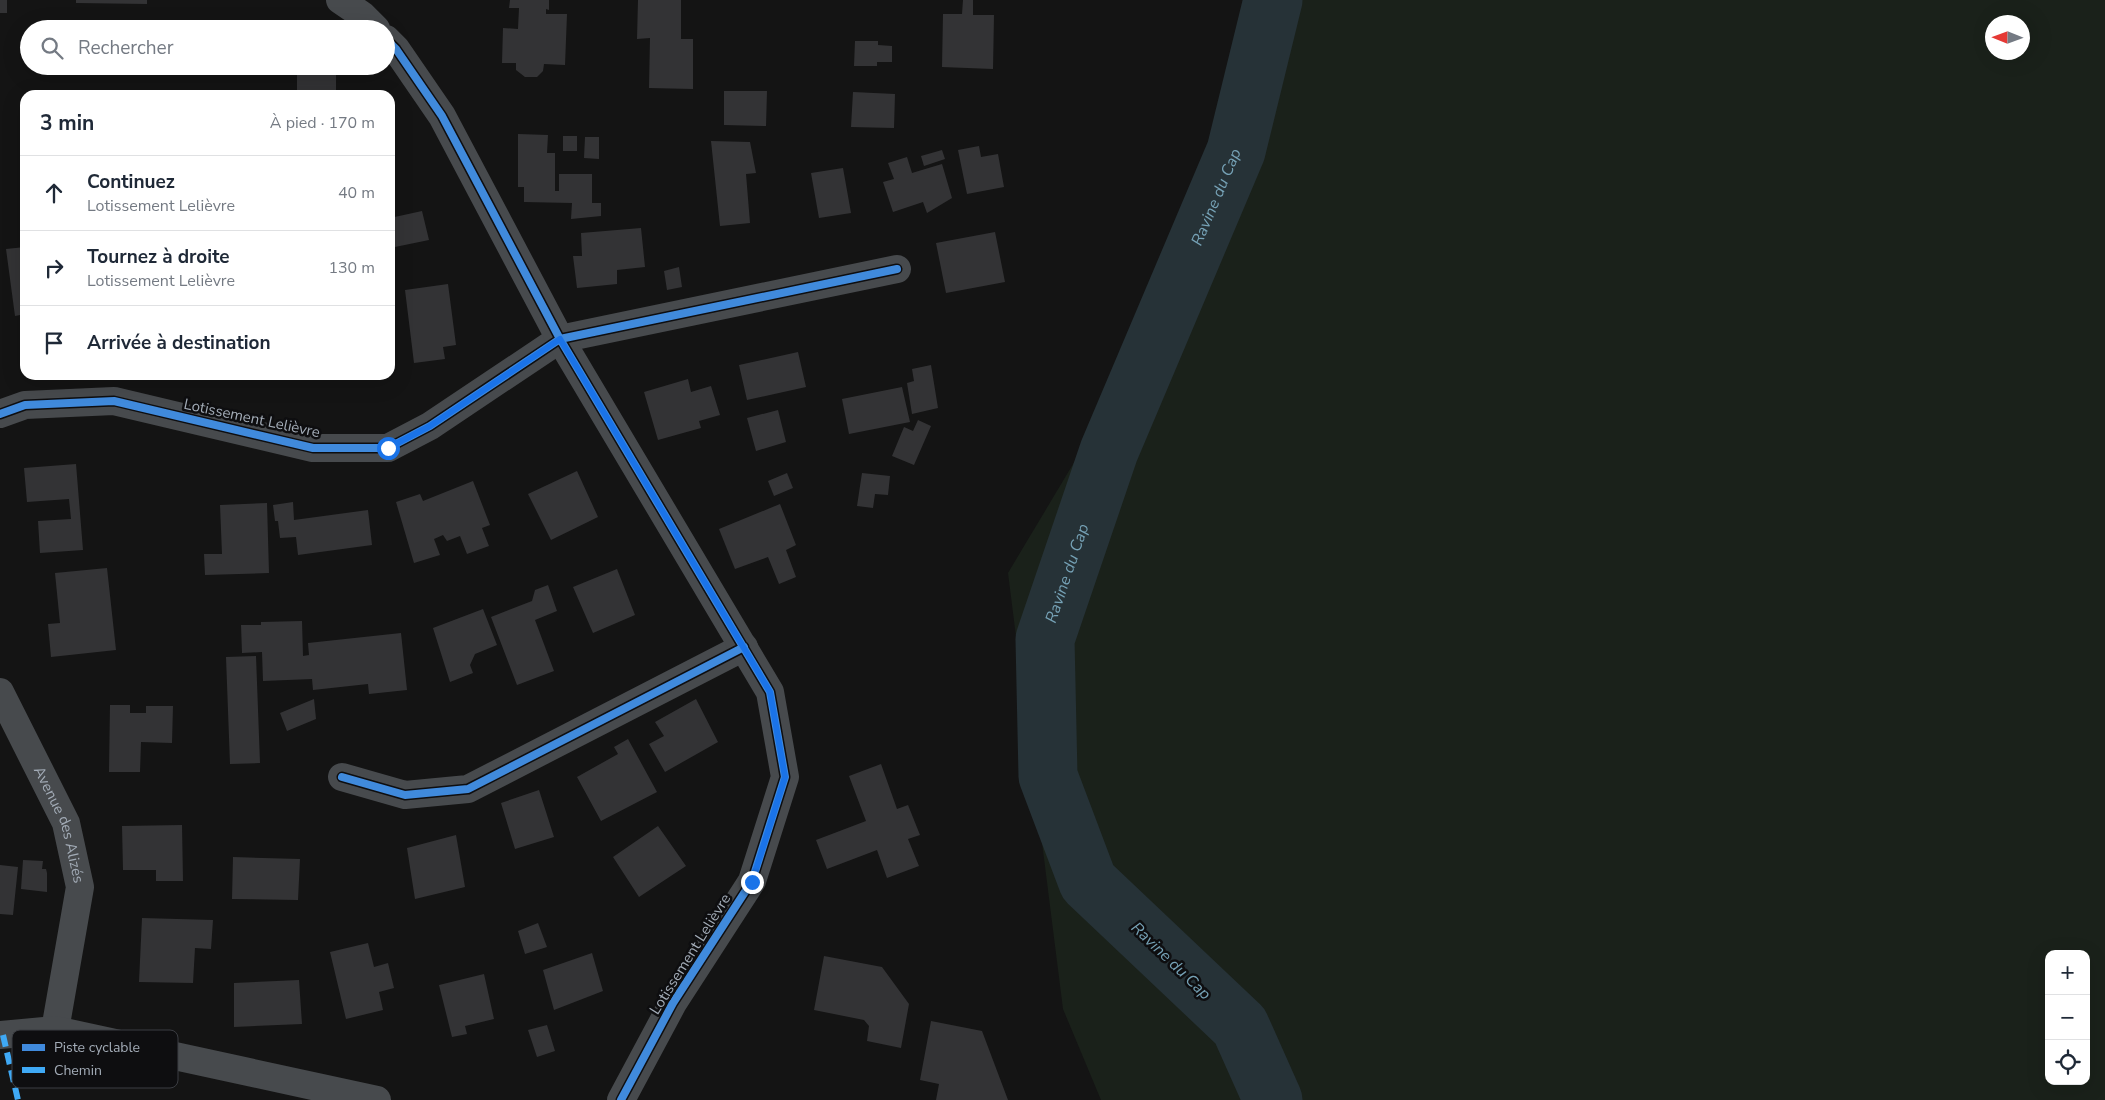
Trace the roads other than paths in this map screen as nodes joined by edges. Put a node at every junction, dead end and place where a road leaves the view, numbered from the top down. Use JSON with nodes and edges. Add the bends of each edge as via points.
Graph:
{"nodes":[{"id":1,"x":340,"y":0,"type":"edge"},
{"id":2,"x":367,"y":20,"type":"edge"},
{"id":3,"x":395,"y":48,"type":"edge"},
{"id":4,"x":897,"y":269,"type":"dead end"},
{"id":5,"x":560,"y":339,"type":"junction"},
{"id":6,"x":0,"y":414,"type":"edge"},
{"id":7,"x":744,"y":647,"type":"junction"},
{"id":8,"x":0,"y":692,"type":"edge"},
{"id":9,"x":7,"y":721,"type":"edge"},
{"id":10,"x":342,"y":777,"type":"dead end"},
{"id":11,"x":55,"y":1030,"type":"edge"},
{"id":12,"x":178,"y":1057,"type":"edge"},
{"id":13,"x":377,"y":1100,"type":"edge"},
{"id":14,"x":621,"y":1100,"type":"edge"}],
"edges":[{"from":1,"to":2,"type":"street"},
{"from":3,"to":5,"type":"street","name":"Lotissement Lelièvre","via":[[442,116]]},
{"from":4,"to":5,"type":"street"},
{"from":5,"to":6,"type":"street","name":"Lotissement Lelièvre","via":[[430,426],[388,448],[313,448],[114,401],[25,405]]},
{"from":5,"to":7,"type":"street","name":"Lotissement Lelièvre"},
{"from":7,"to":10,"type":"street","via":[[468,789],[405,795]]},
{"from":7,"to":14,"type":"street","name":"Lotissement Lelièvre","via":[[770,692],[785,777],[752,882],[673,1003]]},
{"from":8,"to":9,"type":"street","name":"Avenue des Alizés"},
{"from":9,"to":11,"type":"street","name":"Avenue des Alizés","via":[[66,823],[80,887]]},
{"from":12,"to":13,"type":"street"}]}
